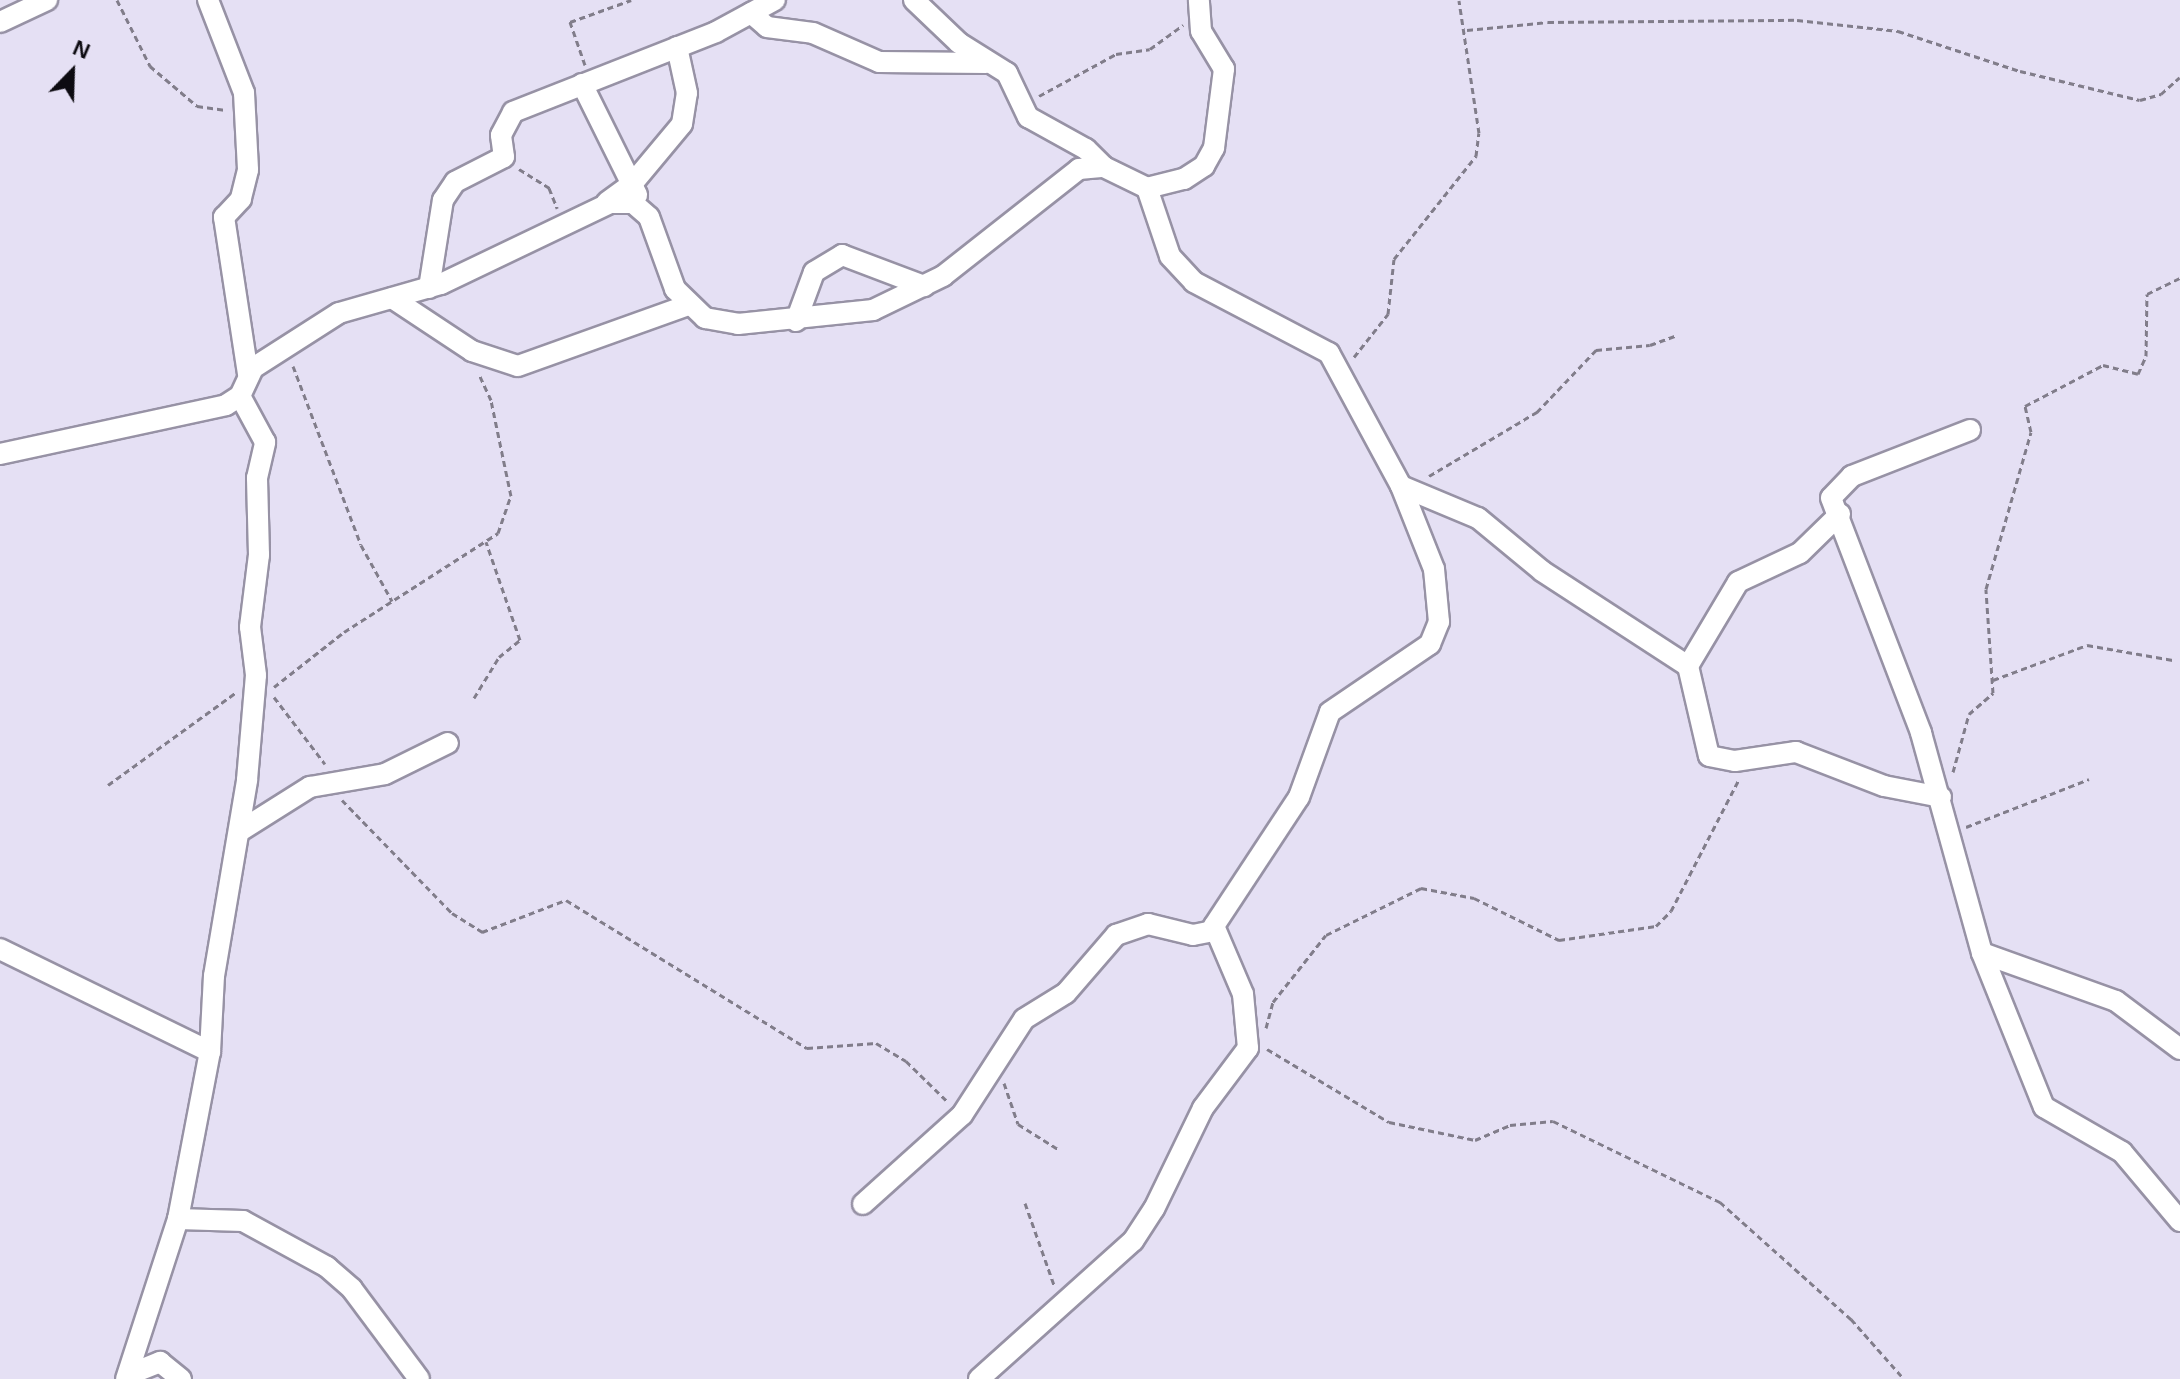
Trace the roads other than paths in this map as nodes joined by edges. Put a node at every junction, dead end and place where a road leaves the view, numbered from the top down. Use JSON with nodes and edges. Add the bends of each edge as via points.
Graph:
{"nodes":[{"id":1,"x":47,"y":0,"type":"edge"},
{"id":2,"x":208,"y":0,"type":"edge"},
{"id":3,"x":775,"y":0,"type":"edge"},
{"id":4,"x":914,"y":0,"type":"edge"},
{"id":5,"x":1198,"y":8,"type":"edge"},
{"id":6,"x":751,"y":13,"type":"junction"},
{"id":7,"x":0,"y":22,"type":"edge"},
{"id":8,"x":677,"y":47,"type":"junction"},
{"id":9,"x":989,"y":64,"type":"junction"},
{"id":10,"x":586,"y":83,"type":"junction"},
{"id":11,"x":1104,"y":167,"type":"junction"},
{"id":12,"x":632,"y":184,"type":"junction"},
{"id":13,"x":1147,"y":188,"type":"junction"},
{"id":14,"x":599,"y":207,"type":"junction"},
{"id":15,"x":643,"y":210,"type":"junction"},
{"id":16,"x":924,"y":286,"type":"junction"},
{"id":17,"x":429,"y":288,"type":"junction"},
{"id":18,"x":392,"y":298,"type":"junction"},
{"id":19,"x":686,"y":306,"type":"junction"},
{"id":20,"x":796,"y":321,"type":"junction"},
{"id":21,"x":248,"y":374,"type":"junction"},
{"id":22,"x":240,"y":396,"type":"junction"},
{"id":23,"x":1970,"y":430,"type":"dead end"},
{"id":24,"x":0,"y":454,"type":"edge"},
{"id":25,"x":1405,"y":487,"type":"junction"},
{"id":26,"x":1840,"y":514,"type":"junction"},
{"id":27,"x":1688,"y":666,"type":"junction"},
{"id":28,"x":448,"y":743,"type":"dead end"},
{"id":29,"x":1941,"y":797,"type":"junction"},
{"id":30,"x":240,"y":831,"type":"junction"},
{"id":31,"x":1213,"y":931,"type":"junction"},
{"id":32,"x":0,"y":949,"type":"edge"},
{"id":33,"x":1982,"y":953,"type":"junction"},
{"id":34,"x":2180,"y":1049,"type":"edge"},
{"id":35,"x":210,"y":1052,"type":"junction"},
{"id":36,"x":863,"y":1204,"type":"dead end"},
{"id":37,"x":178,"y":1219,"type":"junction"},
{"id":38,"x":2180,"y":1221,"type":"edge"},
{"id":39,"x":127,"y":1377,"type":"edge"},
{"id":40,"x":181,"y":1379,"type":"edge"},
{"id":41,"x":419,"y":1379,"type":"edge"},
{"id":42,"x":979,"y":1379,"type":"edge"}],
"edges":[{"from":1,"to":7,"type":"street"},
{"from":2,"to":21,"type":"street","via":[[241,75],[248,170],[241,199],[224,217]]},
{"from":3,"to":6,"type":"street"},
{"from":4,"to":9,"type":"street"},
{"from":5,"to":13,"type":"street","via":[[1224,69],[1214,148],[1204,166],[1184,179]]},
{"from":6,"to":8,"type":"street"},
{"from":6,"to":9,"type":"street","via":[[767,27],[813,33],[879,62]]},
{"from":8,"to":10,"type":"street"},
{"from":8,"to":12,"type":"street","via":[[686,112],[664,151]]},
{"from":9,"to":11,"type":"street","via":[[1007,73],[1028,117],[1086,149]]},
{"from":10,"to":12,"type":"street"},
{"from":10,"to":17,"type":"street","via":[[513,112],[501,135],[504,157],[451,186]]},
{"from":11,"to":13,"type":"street"},
{"from":11,"to":16,"type":"street","via":[[1079,169],[1057,181]]},
{"from":12,"to":14,"type":"street"},
{"from":12,"to":15,"type":"street"},
{"from":13,"to":25,"type":"street","via":[[1177,266],[1233,307],[1322,347]]},
{"from":14,"to":15,"type":"street","via":[[622,201]]},
{"from":14,"to":17,"type":"street","via":[[494,263]]},
{"from":15,"to":19,"type":"street"},
{"from":16,"to":20,"type":"street","via":[[873,310]]},
{"from":16,"to":20,"type":"street","via":[[842,255],[814,272]]},
{"from":17,"to":18,"type":"street"},
{"from":18,"to":19,"type":"street","via":[[472,351],[502,363],[535,364]]},
{"from":18,"to":21,"type":"street","via":[[339,313]]},
{"from":19,"to":20,"type":"street","via":[[705,318],[738,324]]},
{"from":21,"to":22,"type":"street"},
{"from":22,"to":24,"type":"street","via":[[185,417],[140,420]]},
{"from":22,"to":30,"type":"street","via":[[265,442],[257,478],[259,555],[250,627],[262,697]]},
{"from":23,"to":26,"type":"street","via":[[1852,476],[1831,492]]},
{"from":25,"to":27,"type":"street","via":[[1478,518],[1542,571]]},
{"from":25,"to":31,"type":"street","via":[[1434,569],[1435,635],[1353,702],[1330,712],[1299,797]]},
{"from":26,"to":27,"type":"street","via":[[1800,553],[1738,582]]},
{"from":26,"to":29,"type":"street"},
{"from":27,"to":29,"type":"street","via":[[1702,748],[1716,760],[1796,752],[1884,786]]},
{"from":28,"to":30,"type":"street","via":[[385,774],[287,797]]},
{"from":29,"to":33,"type":"street"},
{"from":30,"to":35,"type":"street","via":[[214,976]]},
{"from":31,"to":36,"type":"street","via":[[1193,935],[1148,924],[1116,935],[1066,993],[1024,1019],[1000,1064],[962,1115]]},
{"from":31,"to":42,"type":"street","via":[[1256,1034],[1245,1056],[1203,1108],[1133,1241]]},
{"from":32,"to":35,"type":"street"},
{"from":33,"to":34,"type":"street","via":[[2116,1001]]},
{"from":33,"to":38,"type":"street","via":[[2044,1107],[2122,1152]]},
{"from":35,"to":37,"type":"street"},
{"from":37,"to":39,"type":"street"},
{"from":37,"to":41,"type":"street","via":[[243,1221],[327,1267],[361,1300]]},
{"from":39,"to":40,"type":"street","via":[[160,1362]]}]}
